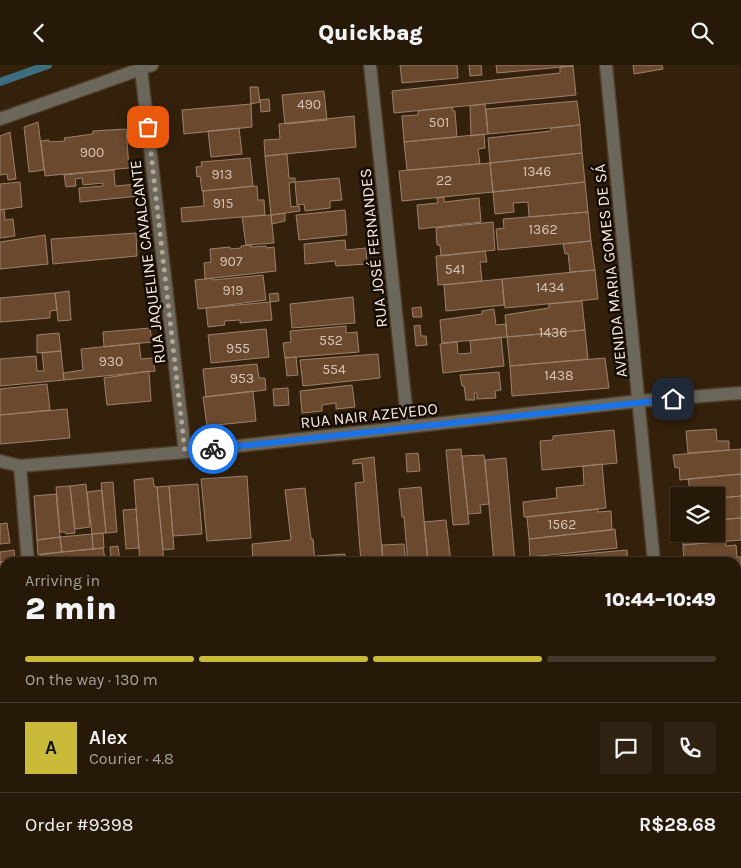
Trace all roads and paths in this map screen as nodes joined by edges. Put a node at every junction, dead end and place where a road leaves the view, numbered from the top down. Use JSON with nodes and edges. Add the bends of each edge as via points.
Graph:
{"nodes":[{"id":1,"x":370,"y":65,"type":"edge"},
{"id":2,"x":606,"y":65,"type":"edge"},
{"id":3,"x":144,"y":66,"type":"edge"},
{"id":4,"x":0,"y":119,"type":"edge"},
{"id":5,"x":741,"y":393,"type":"edge"},
{"id":6,"x":640,"y":401,"type":"junction"},
{"id":7,"x":408,"y":427,"type":"junction"},
{"id":8,"x":185,"y":452,"type":"junction"},
{"id":9,"x":0,"y":461,"type":"edge"},
{"id":10,"x":20,"y":466,"type":"junction"},
{"id":11,"x":28,"y":557,"type":"edge"},
{"id":12,"x":653,"y":557,"type":"edge"}],
"edges":[{"from":1,"to":7,"type":"street","name":"RUA JOSÉ FERNANDES"},
{"from":2,"to":6,"type":"street","name":"AVENIDA MARIA GOMES DE SÁ"},
{"from":3,"to":4,"type":"street"},
{"from":3,"to":8,"type":"street","name":"RUA JAQUELINE CAVALCANTE"},
{"from":5,"to":6,"type":"street","name":"RUA NAIR AZEVEDO"},
{"from":6,"to":7,"type":"street","name":"RUA NAIR AZEVEDO"},
{"from":6,"to":12,"type":"street","name":"AVENIDA MARIA GOMES DE SÁ"},
{"from":7,"to":8,"type":"street","name":"RUA NAIR AZEVEDO"},
{"from":8,"to":10,"type":"street","name":"RUA NAIR AZEVEDO"},
{"from":9,"to":10,"type":"street","name":"RUA NAIR AZEVEDO"},
{"from":10,"to":11,"type":"street"}]}
